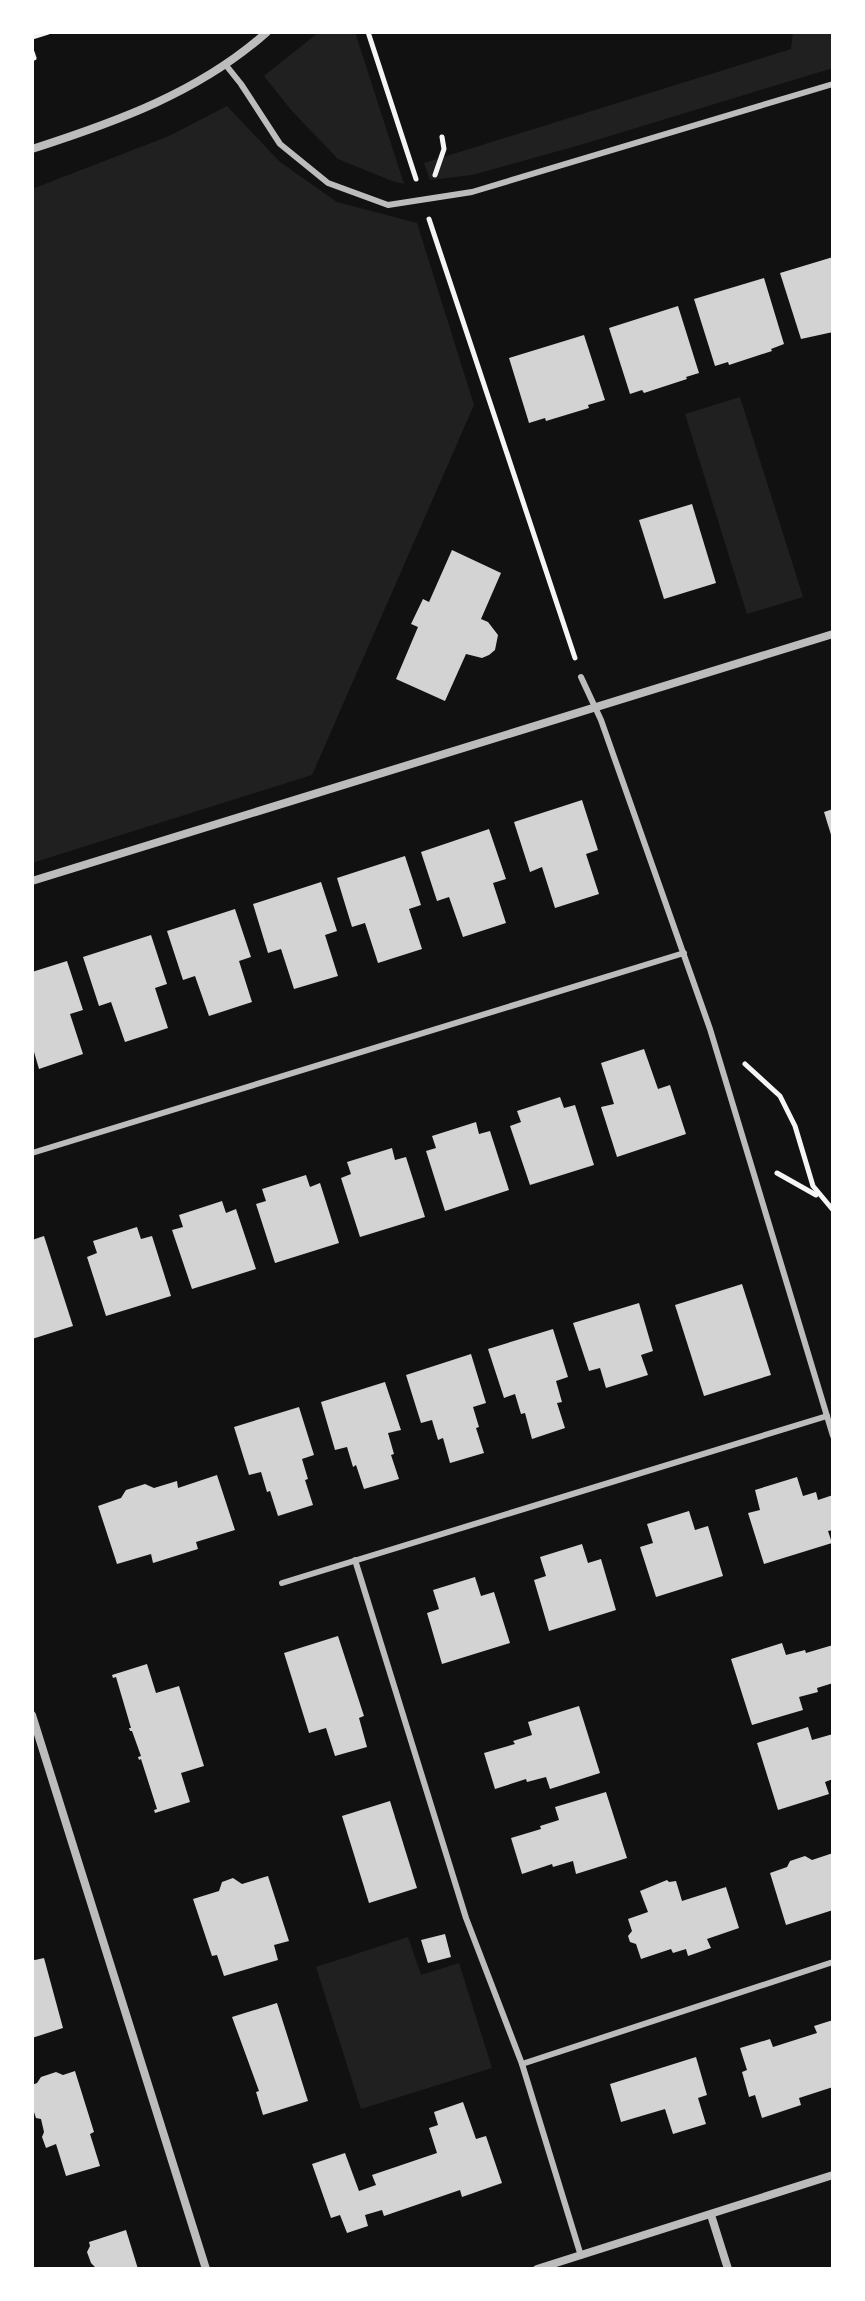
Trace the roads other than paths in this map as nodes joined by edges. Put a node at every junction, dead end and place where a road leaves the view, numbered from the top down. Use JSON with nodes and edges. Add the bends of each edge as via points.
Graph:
{"nodes":[{"id":1,"x":267,"y":32,"type":"edge"},
{"id":2,"x":256,"y":36,"type":"edge"},
{"id":3,"x":225,"y":64,"type":"junction"},
{"id":4,"x":833,"y":84,"type":"edge"},
{"id":5,"x":32,"y":149,"type":"edge"},
{"id":6,"x":833,"y":634,"type":"edge"},
{"id":7,"x":581,"y":677,"type":"road end"},
{"id":8,"x":594,"y":707,"type":"junction"},
{"id":9,"x":32,"y":881,"type":"edge"},
{"id":10,"x":684,"y":953,"type":"junction"},
{"id":11,"x":32,"y":1153,"type":"edge"},
{"id":12,"x":827,"y":1416,"type":"junction"},
{"id":13,"x":833,"y":1436,"type":"edge"},
{"id":14,"x":355,"y":1560,"type":"junction"},
{"id":15,"x":282,"y":1583,"type":"dead end"},
{"id":16,"x":32,"y":1715,"type":"edge"},
{"id":17,"x":833,"y":1962,"type":"edge"},
{"id":18,"x":522,"y":2064,"type":"junction"},
{"id":19,"x":833,"y":2175,"type":"edge"},
{"id":20,"x":711,"y":2215,"type":"junction"},
{"id":21,"x":581,"y":2256,"type":"junction"},
{"id":22,"x":206,"y":2269,"type":"edge"},
{"id":23,"x":537,"y":2269,"type":"edge"},
{"id":24,"x":728,"y":2269,"type":"edge"}],
"edges":[{"from":1,"to":2,"type":"street"},
{"from":2,"to":3,"type":"street"},
{"from":3,"to":4,"type":"lane","via":[[280,144],[328,183],[388,205],[472,192]]},
{"from":3,"to":5,"type":"street","via":[[179,93]]},
{"from":6,"to":8,"type":"street"},
{"from":7,"to":8,"type":"lane"},
{"from":8,"to":9,"type":"street"},
{"from":8,"to":10,"type":"lane"},
{"from":10,"to":11,"type":"lane"},
{"from":10,"to":12,"type":"lane"},
{"from":12,"to":13,"type":"lane"},
{"from":12,"to":14,"type":"lane"},
{"from":14,"to":15,"type":"lane"},
{"from":14,"to":18,"type":"lane","via":[[466,1918]]},
{"from":16,"to":22,"type":"street"},
{"from":17,"to":18,"type":"lane"},
{"from":18,"to":21,"type":"lane"},
{"from":19,"to":20,"type":"street"},
{"from":20,"to":21,"type":"street"},
{"from":20,"to":24,"type":"street"},
{"from":21,"to":23,"type":"street"}]}
